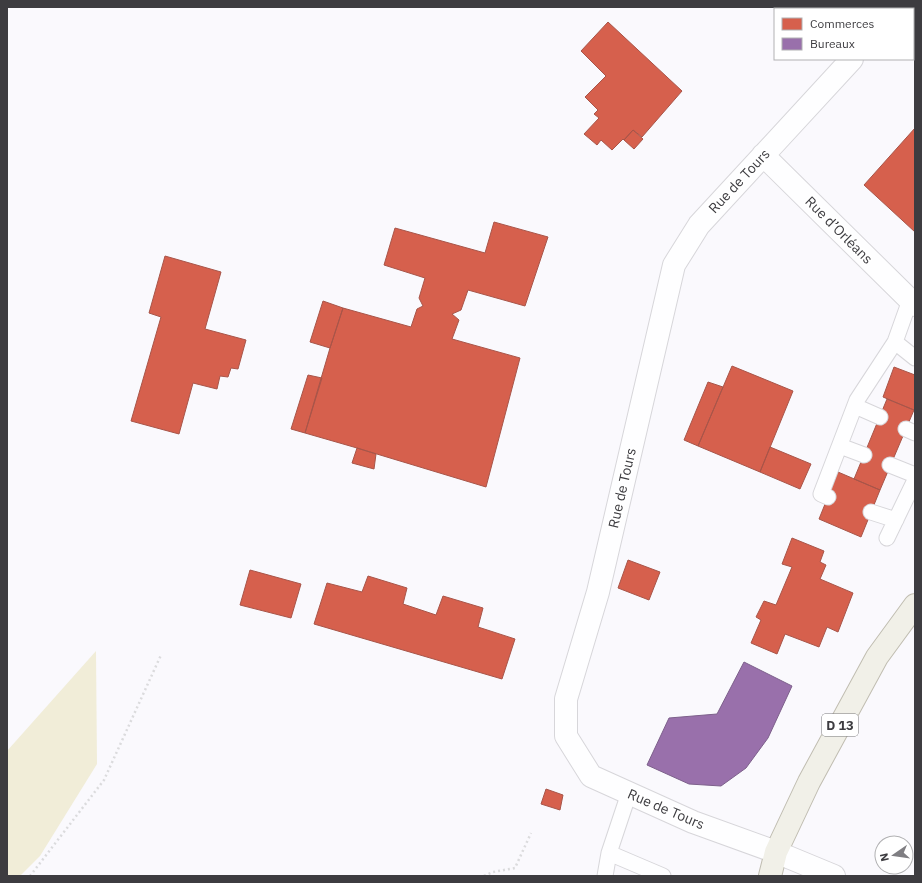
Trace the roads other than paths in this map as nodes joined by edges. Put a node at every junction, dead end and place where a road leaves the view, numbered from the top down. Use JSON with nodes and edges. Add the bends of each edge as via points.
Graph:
{"nodes":[{"id":1,"x":851,"y":60,"type":"edge"},
{"id":2,"x":763,"y":155,"type":"junction"},
{"id":3,"x":913,"y":302,"type":"edge"},
{"id":4,"x":896,"y":342,"type":"junction"},
{"id":5,"x":915,"y":358,"type":"edge"},
{"id":6,"x":855,"y":406,"type":"junction"},
{"id":7,"x":880,"y":417,"type":"dead end"},
{"id":8,"x":840,"y":446,"type":"junction"},
{"id":9,"x":864,"y":455,"type":"dead end"},
{"id":10,"x":890,"y":466,"type":"dead end"},
{"id":11,"x":915,"y":475,"type":"edge"},
{"id":12,"x":915,"y":480,"type":"edge"},
{"id":13,"x":828,"y":497,"type":"dead end"},
{"id":14,"x":871,"y":512,"type":"dead end"},
{"id":15,"x":896,"y":520,"type":"junction"},
{"id":16,"x":887,"y":538,"type":"dead end"},
{"id":17,"x":915,"y":605,"type":"edge"},
{"id":18,"x":629,"y":793,"type":"junction"},
{"id":19,"x":776,"y":852,"type":"junction"},
{"id":20,"x":609,"y":853,"type":"junction"},
{"id":21,"x":605,"y":876,"type":"edge"},
{"id":22,"x":663,"y":876,"type":"edge"},
{"id":23,"x":770,"y":876,"type":"edge"},
{"id":24,"x":834,"y":876,"type":"edge"}],
"edges":[{"from":1,"to":2,"type":"street","name":"Rue de Tours"},
{"from":2,"to":3,"type":"street","name":"Rue d’Orléans"},
{"from":2,"to":18,"type":"street","name":"Rue de Tours","via":[[699,225],[674,264],[598,592],[566,699],[566,736],[591,776]]},
{"from":3,"to":4,"type":"lane"},
{"from":4,"to":5,"type":"lane"},
{"from":4,"to":6,"type":"lane"},
{"from":6,"to":7,"type":"lane"},
{"from":6,"to":8,"type":"lane"},
{"from":8,"to":9,"type":"lane"},
{"from":8,"to":13,"type":"lane","via":[[821,494]]},
{"from":10,"to":11,"type":"lane"},
{"from":12,"to":15,"type":"lane"},
{"from":14,"to":15,"type":"lane"},
{"from":15,"to":16,"type":"lane"},
{"from":17,"to":19,"type":"main road","number":"D 13","via":[[878,657],[809,782]]},
{"from":18,"to":19,"type":"street","name":"Rue de Tours","via":[[693,822]]},
{"from":18,"to":20,"type":"lane"},
{"from":19,"to":23,"type":"main road","number":"D 13"},
{"from":19,"to":24,"type":"street","name":"Rue de Tours"},
{"from":20,"to":21,"type":"lane"},
{"from":20,"to":22,"type":"lane"}]}
